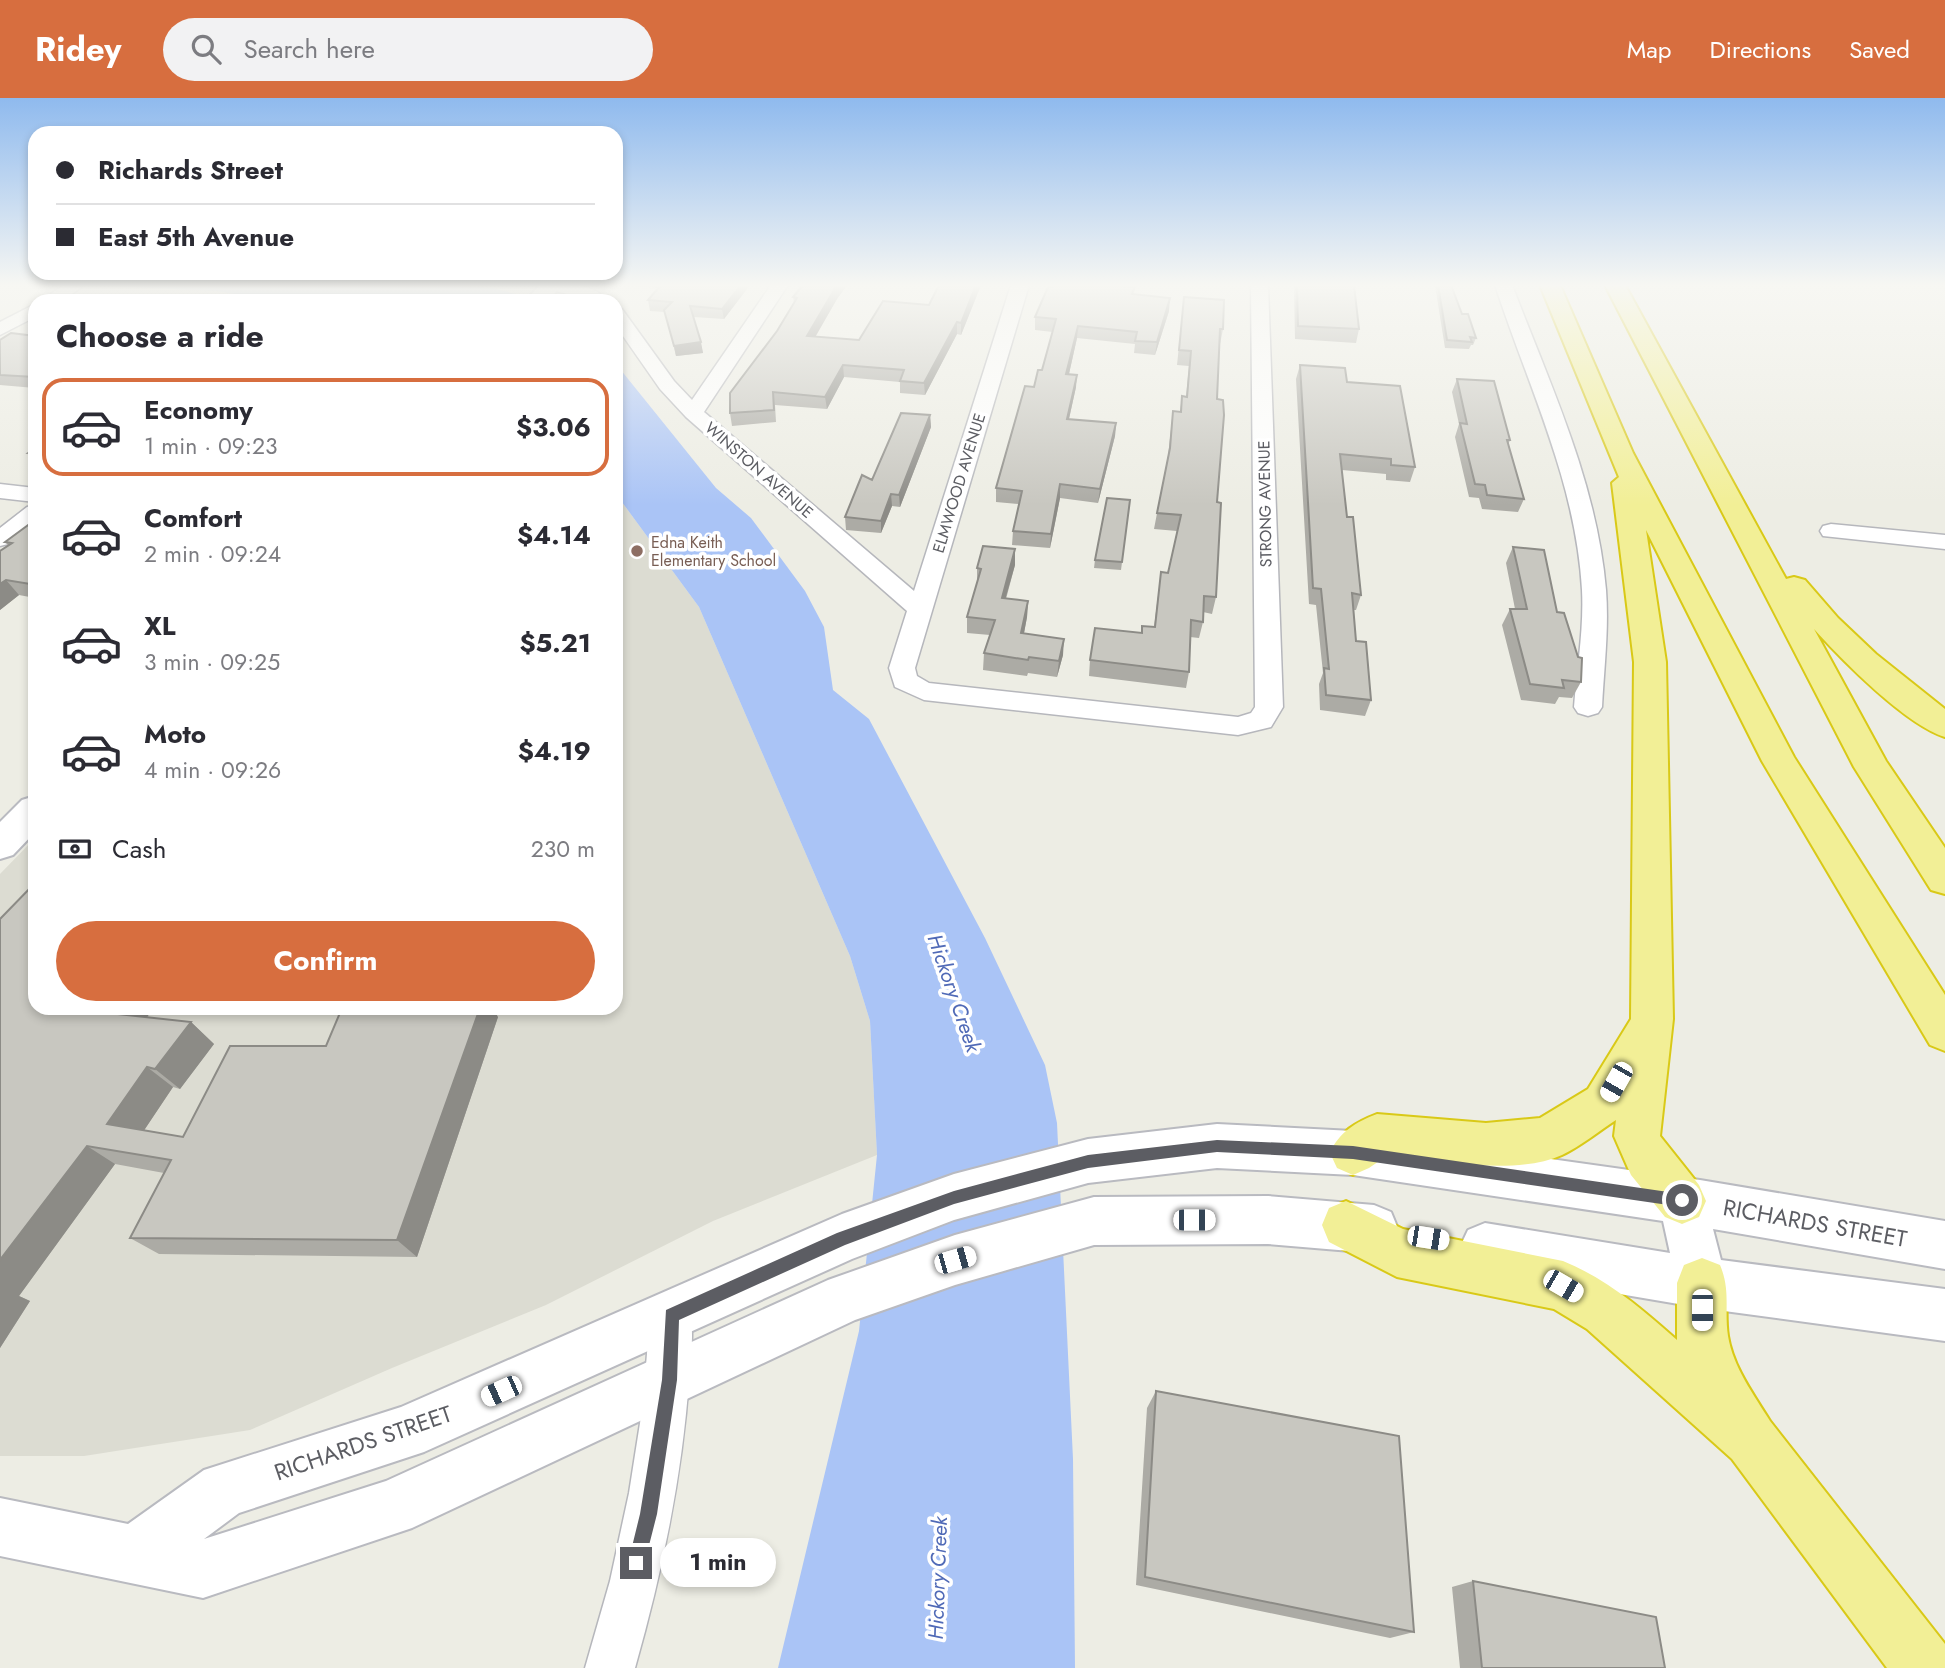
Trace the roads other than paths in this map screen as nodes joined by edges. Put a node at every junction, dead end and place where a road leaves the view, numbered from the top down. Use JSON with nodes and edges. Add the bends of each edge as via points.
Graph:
{"nodes":[{"id":1,"x":648,"y":358,"type":"edge"},
{"id":2,"x":729,"y":358,"type":"edge"},
{"id":3,"x":997,"y":358,"type":"edge"},
{"id":4,"x":1262,"y":358,"type":"edge"},
{"id":5,"x":1530,"y":358,"type":"edge"},
{"id":6,"x":1581,"y":358,"type":"edge"},
{"id":7,"x":1654,"y":358,"type":"edge"},
{"id":8,"x":692,"y":413,"type":"junction"},
{"id":9,"x":1620,"y":453,"type":"junction"},
{"id":10,"x":0,"y":491,"type":"edge"},
{"id":11,"x":28,"y":494,"type":"edge"},
{"id":12,"x":1727,"y":498,"type":"junction"},
{"id":13,"x":28,"y":517,"type":"edge"},
{"id":14,"x":1831,"y":531,"type":"dead end"},
{"id":15,"x":0,"y":539,"type":"edge"},
{"id":16,"x":1945,"y":542,"type":"edge"},
{"id":17,"x":920,"y":609,"type":"junction"},
{"id":18,"x":904,"y":681,"type":"joint"},
{"id":19,"x":1588,"y":707,"type":"dead end"},
{"id":20,"x":1945,"y":725,"type":"edge"},
{"id":21,"x":28,"y":816,"type":"edge"},
{"id":22,"x":0,"y":845,"type":"edge"},
{"id":23,"x":1945,"y":879,"type":"edge"},
{"id":24,"x":1652,"y":1019,"type":"junction"},
{"id":25,"x":1945,"y":1032,"type":"edge"},
{"id":26,"x":1353,"y":1153,"type":"junction"},
{"id":27,"x":1682,"y":1200,"type":"junction"},
{"id":28,"x":1346,"y":1224,"type":"junction"},
{"id":29,"x":1945,"y":1245,"type":"edge"},
{"id":30,"x":1702,"y":1283,"type":"junction"},
{"id":31,"x":671,"y":1315,"type":"junction"},
{"id":32,"x":1945,"y":1315,"type":"edge"},
{"id":33,"x":670,"y":1380,"type":"junction"},
{"id":34,"x":1751,"y":1440,"type":"junction"},
{"id":35,"x":0,"y":1527,"type":"edge"},
{"id":36,"x":134,"y":1555,"type":"junction"},
{"id":37,"x":619,"y":1666,"type":"edge"},
{"id":38,"x":1925,"y":1668,"type":"edge"}],
"edges":[{"from":1,"to":8,"type":"street","name":"WINSTON AVENUE"},
{"from":2,"to":8,"type":"street"},
{"from":3,"to":17,"type":"street","name":"ELMWOOD AVENUE"},
{"from":4,"to":18,"type":"street","name":"STRONG AVENUE","via":[[1269,707],[1261,720],[1238,726],[924,691]]},
{"from":5,"to":19,"type":"street","via":[[1570,466],[1583,519],[1594,590]]},
{"from":6,"to":9,"type":"highway"},
{"from":7,"to":12,"type":"highway"},
{"from":8,"to":17,"type":"street","name":"WINSTON AVENUE"},
{"from":9,"to":24,"type":"highway","via":[[1650,662]]},
{"from":9,"to":25,"type":"highway","via":[[1779,761]]},
{"from":10,"to":11,"type":"street"},
{"from":12,"to":20,"type":"highway","via":[[1823,623]]},
{"from":12,"to":23,"type":"highway","via":[[1872,767]]},
{"from":13,"to":15,"type":"street"},
{"from":14,"to":16,"type":"street"},
{"from":17,"to":18,"type":"street","name":"ELMWOOD AVENUE","via":[[902,668]]},
{"from":21,"to":22,"type":"street"},
{"from":24,"to":26,"type":"highway","via":[[1604,1103],[1547,1139],[1486,1145],[1377,1135]]},
{"from":24,"to":27,"type":"highway","via":[[1637,1136],[1647,1159]]},
{"from":26,"to":27,"type":"street","name":"RICHARDS STREET"},
{"from":26,"to":31,"type":"street","name":"RICHARDS STREET","via":[[1217,1146],[1088,1161],[954,1197],[842,1238]]},
{"from":27,"to":29,"type":"street","name":"RICHARDS STREET"},
{"from":27,"to":30,"type":"street"},
{"from":28,"to":30,"type":"street"},
{"from":28,"to":33,"type":"street","via":[[1094,1221],[955,1260],[846,1298]]},
{"from":28,"to":34,"type":"highway","via":[[1397,1252],[1563,1286],[1605,1311]]},
{"from":30,"to":32,"type":"street"},
{"from":30,"to":34,"type":"highway","via":[[1702,1336],[1724,1398]]},
{"from":31,"to":33,"type":"street"},
{"from":31,"to":36,"type":"street","name":"RICHARDS STREET","via":[[405,1433],[224,1490]]},
{"from":33,"to":36,"type":"street","via":[[392,1508],[204,1569]]},
{"from":33,"to":37,"type":"street"},
{"from":34,"to":38,"type":"highway"},
{"from":35,"to":36,"type":"street"}]}
